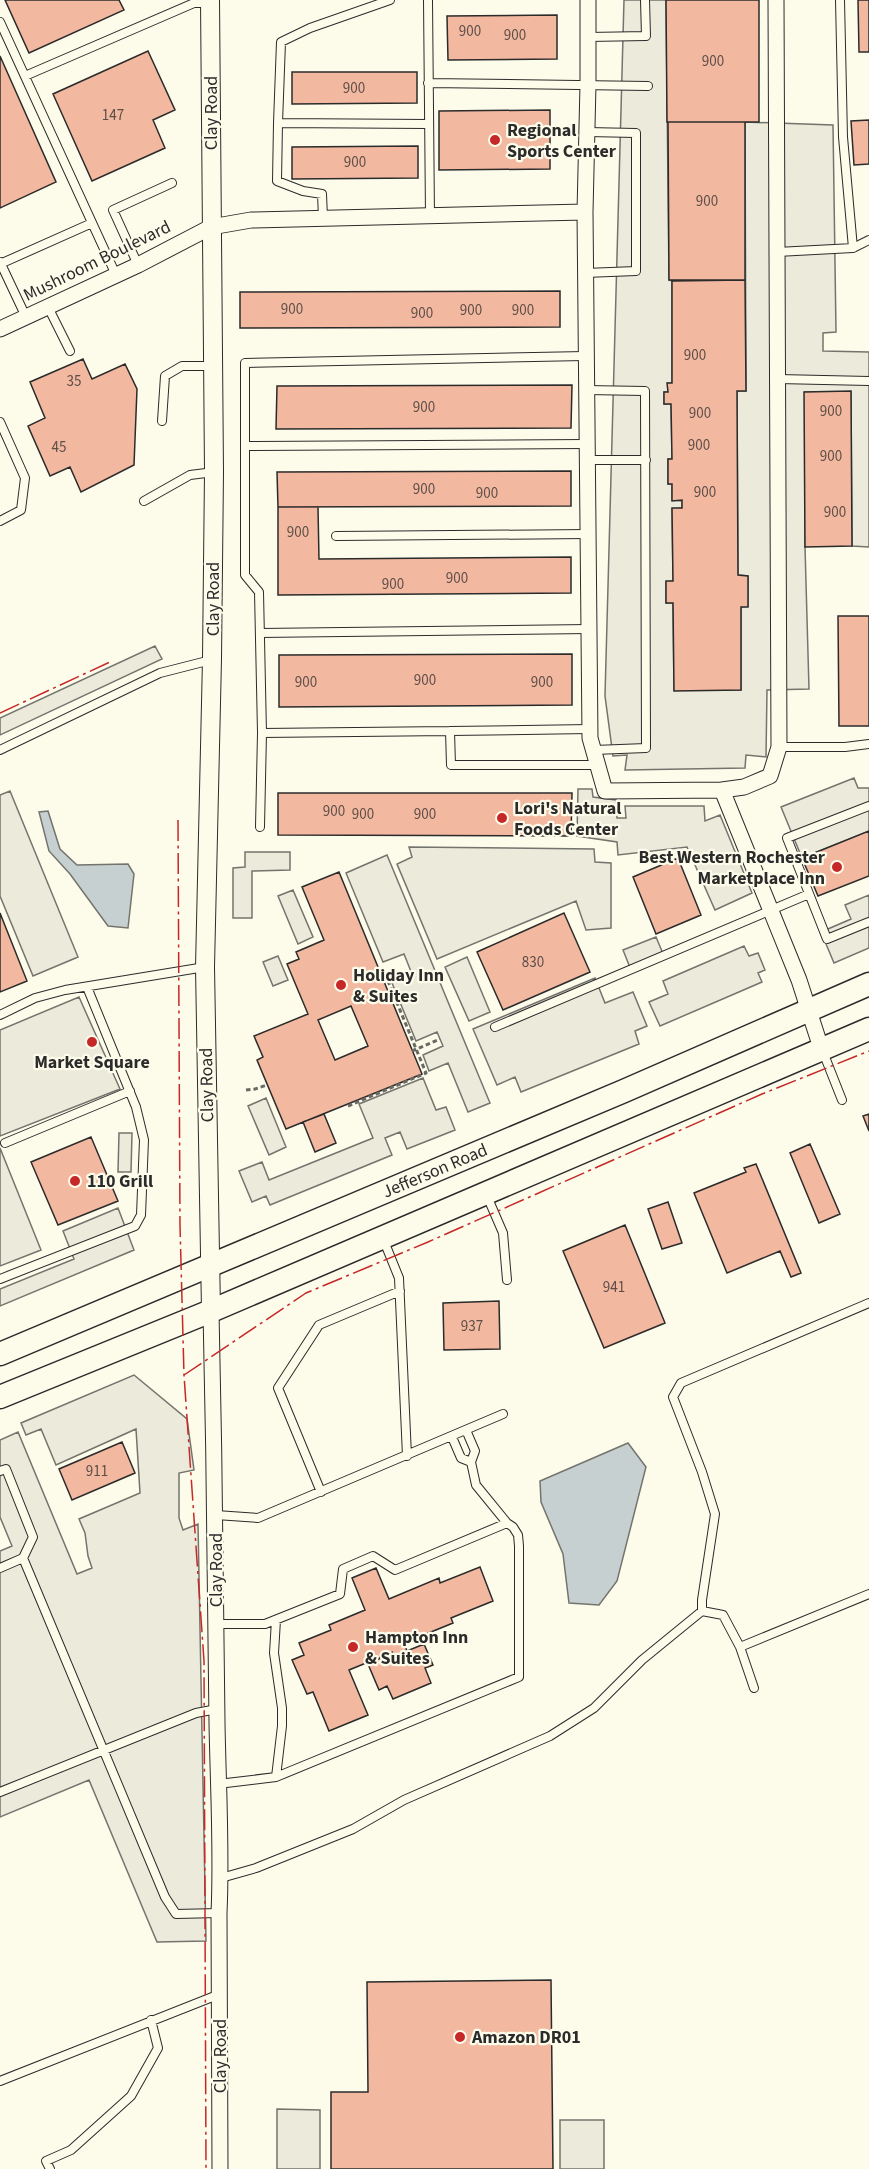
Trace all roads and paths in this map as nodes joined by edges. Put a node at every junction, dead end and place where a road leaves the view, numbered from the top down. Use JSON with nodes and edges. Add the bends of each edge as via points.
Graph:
{"nodes":[{"id":1,"x":390,"y":0,"type":"edge"},
{"id":2,"x":428,"y":0,"type":"edge"},
{"id":3,"x":588,"y":0,"type":"edge"},
{"id":4,"x":645,"y":0,"type":"edge"},
{"id":5,"x":776,"y":0,"type":"edge"},
{"id":6,"x":840,"y":0,"type":"edge"},
{"id":7,"x":210,"y":2,"type":"edge"},
{"id":8,"x":0,"y":22,"type":"edge"},
{"id":9,"x":588,"y":37,"type":"junction"},
{"id":10,"x":24,"y":76,"type":"junction"},
{"id":11,"x":428,"y":83,"type":"junction"},
{"id":12,"x":588,"y":84,"type":"junction"},
{"id":13,"x":648,"y":86,"type":"dead end"},
{"id":14,"x":278,"y":123,"type":"junction"},
{"id":15,"x":428,"y":124,"type":"junction"},
{"id":16,"x":587,"y":132,"type":"junction"},
{"id":17,"x":172,"y":183,"type":"dead end"},
{"id":18,"x":585,"y":212,"type":"junction"},
{"id":19,"x":430,"y":216,"type":"junction"},
{"id":20,"x":323,"y":218,"type":"junction"},
{"id":21,"x":92,"y":223,"type":"junction"},
{"id":22,"x":211,"y":227,"type":"junction"},
{"id":23,"x":869,"y":240,"type":"edge"},
{"id":24,"x":853,"y":248,"type":"junction"},
{"id":25,"x":777,"y":252,"type":"junction"},
{"id":26,"x":0,"y":263,"type":"edge"},
{"id":27,"x":138,"y":265,"type":"junction"},
{"id":28,"x":585,"y":273,"type":"junction"},
{"id":29,"x":116,"y":275,"type":"junction"},
{"id":30,"x":48,"y":307,"type":"junction"},
{"id":31,"x":26,"y":317,"type":"junction"},
{"id":32,"x":0,"y":329,"type":"edge"},
{"id":33,"x":70,"y":351,"type":"dead end"},
{"id":34,"x":585,"y":356,"type":"junction"},
{"id":35,"x":213,"y":366,"type":"junction"},
{"id":36,"x":778,"y":379,"type":"junction"},
{"id":37,"x":869,"y":381,"type":"edge"},
{"id":38,"x":586,"y":390,"type":"junction"},
{"id":39,"x":162,"y":421,"type":"dead end"},
{"id":40,"x":0,"y":422,"type":"edge"},
{"id":41,"x":586,"y":444,"type":"junction"},
{"id":42,"x":245,"y":446,"type":"junction"},
{"id":43,"x":587,"y":460,"type":"junction"},
{"id":44,"x":646,"y":460,"type":"junction"},
{"id":45,"x":214,"y":472,"type":"junction"},
{"id":46,"x":144,"y":501,"type":"dead end"},
{"id":47,"x":0,"y":521,"type":"edge"},
{"id":48,"x":588,"y":534,"type":"junction"},
{"id":49,"x":336,"y":536,"type":"dead end"},
{"id":50,"x":589,"y":629,"type":"junction"},
{"id":51,"x":260,"y":633,"type":"junction"},
{"id":52,"x":212,"y":659,"type":"junction"},
{"id":53,"x":590,"y":729,"type":"junction"},
{"id":54,"x":450,"y":731,"type":"junction"},
{"id":55,"x":261,"y":733,"type":"junction"},
{"id":56,"x":869,"y":744,"type":"edge"},
{"id":57,"x":779,"y":747,"type":"junction"},
{"id":58,"x":0,"y":750,"type":"edge"},
{"id":59,"x":596,"y":758,"type":"junction"},
{"id":60,"x":722,"y":790,"type":"junction"},
{"id":61,"x":869,"y":806,"type":"edge"},
{"id":62,"x":260,"y":827,"type":"dead end"},
{"id":63,"x":809,"y":894,"type":"junction"},
{"id":64,"x":772,"y":911,"type":"junction"},
{"id":65,"x":869,"y":922,"type":"edge"},
{"id":66,"x":205,"y":967,"type":"junction"},
{"id":67,"x":388,"y":981,"type":"dead end"},
{"id":68,"x":869,"y":984,"type":"edge"},
{"id":69,"x":87,"y":987,"type":"junction"},
{"id":70,"x":808,"y":1011,"type":"junction"},
{"id":71,"x":0,"y":1015,"type":"edge"},
{"id":72,"x":495,"y":1026,"type":"dead end"},
{"id":73,"x":869,"y":1029,"type":"edge"},
{"id":74,"x":440,"y":1039,"type":"dead end"},
{"id":75,"x":821,"y":1048,"type":"junction"},
{"id":76,"x":414,"y":1050,"type":"junction"},
{"id":77,"x":267,"y":1085,"type":"dead end"},
{"id":78,"x":246,"y":1090,"type":"dead end"},
{"id":79,"x":130,"y":1091,"type":"junction"},
{"id":80,"x":842,"y":1100,"type":"dead end"},
{"id":81,"x":348,"y":1106,"type":"dead end"},
{"id":82,"x":5,"y":1143,"type":"dead end"},
{"id":83,"x":485,"y":1192,"type":"junction"},
{"id":84,"x":382,"y":1236,"type":"junction"},
{"id":85,"x":211,"y":1267,"type":"junction"},
{"id":86,"x":0,"y":1279,"type":"edge"},
{"id":87,"x":507,"y":1280,"type":"dead end"},
{"id":88,"x":400,"y":1292,"type":"junction"},
{"id":89,"x":869,"y":1303,"type":"edge"},
{"id":90,"x":211,"y":1311,"type":"junction"},
{"id":91,"x":0,"y":1354,"type":"edge"},
{"id":92,"x":0,"y":1397,"type":"edge"},
{"id":93,"x":503,"y":1414,"type":"dead end"},
{"id":94,"x":466,"y":1430,"type":"junction"},
{"id":95,"x":452,"y":1437,"type":"junction"},
{"id":96,"x":407,"y":1456,"type":"junction"},
{"id":97,"x":471,"y":1462,"type":"junction"},
{"id":98,"x":0,"y":1471,"type":"edge"},
{"id":99,"x":321,"y":1492,"type":"junction"},
{"id":100,"x":216,"y":1515,"type":"junction"},
{"id":101,"x":507,"y":1523,"type":"junction"},
{"id":102,"x":24,"y":1558,"type":"junction"},
{"id":103,"x":0,"y":1568,"type":"edge"},
{"id":104,"x":869,"y":1594,"type":"edge"},
{"id":105,"x":702,"y":1611,"type":"junction"},
{"id":106,"x":276,"y":1620,"type":"junction"},
{"id":107,"x":216,"y":1624,"type":"junction"},
{"id":108,"x":740,"y":1647,"type":"junction"},
{"id":109,"x":754,"y":1688,"type":"dead end"},
{"id":110,"x":217,"y":1709,"type":"junction"},
{"id":111,"x":104,"y":1750,"type":"junction"},
{"id":112,"x":276,"y":1777,"type":"junction"},
{"id":113,"x":218,"y":1784,"type":"junction"},
{"id":114,"x":0,"y":1792,"type":"edge"},
{"id":115,"x":221,"y":1878,"type":"junction"},
{"id":116,"x":219,"y":1913,"type":"junction"},
{"id":117,"x":220,"y":1994,"type":"junction"},
{"id":118,"x":151,"y":2020,"type":"junction"},
{"id":119,"x":0,"y":2081,"type":"edge"},
{"id":120,"x":50,"y":2169,"type":"edge"},
{"id":121,"x":220,"y":2169,"type":"edge"}],
"edges":[{"from":1,"to":14,"type":"lane","via":[[281,42]]},
{"from":2,"to":11,"type":"lane"},
{"from":3,"to":9,"type":"street"},
{"from":4,"to":9,"type":"lane","via":[[646,36]]},
{"from":5,"to":25,"type":"street"},
{"from":6,"to":24,"type":"lane","via":[[843,137]]},
{"from":7,"to":10,"type":"lane","via":[[194,3]]},
{"from":7,"to":22,"type":"street","name":"Clay Road"},
{"from":8,"to":10,"type":"lane"},
{"from":9,"to":12,"type":"street"},
{"from":10,"to":21,"type":"lane"},
{"from":11,"to":12,"type":"lane"},
{"from":11,"to":15,"type":"lane"},
{"from":12,"to":13,"type":"lane"},
{"from":12,"to":16,"type":"street"},
{"from":14,"to":15,"type":"lane"},
{"from":14,"to":20,"type":"lane","via":[[277,181],[322,194]]},
{"from":15,"to":19,"type":"lane"},
{"from":16,"to":18,"type":"street"},
{"from":16,"to":28,"type":"lane","via":[[636,134],[636,272]]},
{"from":17,"to":27,"type":"lane","via":[[113,210]]},
{"from":18,"to":19,"type":"street","name":"Mushroom Boulevard"},
{"from":18,"to":28,"type":"street"},
{"from":19,"to":20,"type":"street","name":"Mushroom Boulevard"},
{"from":20,"to":22,"type":"street","name":"Mushroom Boulevard","via":[[251,220]]},
{"from":21,"to":26,"type":"lane"},
{"from":21,"to":29,"type":"lane"},
{"from":22,"to":27,"type":"street","name":"Mushroom Boulevard"},
{"from":22,"to":35,"type":"street","name":"Clay Road"},
{"from":23,"to":24,"type":"lane"},
{"from":24,"to":25,"type":"lane"},
{"from":25,"to":36,"type":"street"},
{"from":26,"to":31,"type":"lane"},
{"from":27,"to":29,"type":"street","name":"Mushroom Boulevard"},
{"from":28,"to":34,"type":"street"},
{"from":29,"to":30,"type":"street","name":"Mushroom Boulevard"},
{"from":30,"to":31,"type":"street","name":"Mushroom Boulevard"},
{"from":30,"to":33,"type":"lane"},
{"from":31,"to":32,"type":"street","name":"Mushroom Boulevard"},
{"from":34,"to":38,"type":"street"},
{"from":34,"to":42,"type":"lane","via":[[244,363]]},
{"from":35,"to":39,"type":"lane","via":[[182,366],[165,376]]},
{"from":35,"to":45,"type":"street","name":"Clay Road"},
{"from":36,"to":37,"type":"lane"},
{"from":36,"to":57,"type":"street"},
{"from":38,"to":41,"type":"street"},
{"from":38,"to":44,"type":"lane","via":[[645,391]]},
{"from":40,"to":47,"type":"lane","via":[[25,478],[21,510]]},
{"from":41,"to":42,"type":"lane"},
{"from":41,"to":43,"type":"street"},
{"from":42,"to":51,"type":"lane","via":[[245,575],[259,591]]},
{"from":43,"to":44,"type":"lane"},
{"from":43,"to":48,"type":"street"},
{"from":44,"to":59,"type":"lane","via":[[646,748]]},
{"from":45,"to":46,"type":"lane","via":[[190,475]]},
{"from":45,"to":52,"type":"street","name":"Clay Road"},
{"from":48,"to":49,"type":"lane"},
{"from":48,"to":50,"type":"street"},
{"from":50,"to":51,"type":"lane"},
{"from":50,"to":53,"type":"street"},
{"from":51,"to":55,"type":"lane"},
{"from":52,"to":58,"type":"lane","via":[[160,673]]},
{"from":52,"to":66,"type":"street","name":"Clay Road"},
{"from":53,"to":54,"type":"lane"},
{"from":53,"to":59,"type":"street"},
{"from":54,"to":55,"type":"lane"},
{"from":54,"to":59,"type":"lane","via":[[450,765]]},
{"from":55,"to":62,"type":"lane"},
{"from":56,"to":57,"type":"lane"},
{"from":57,"to":60,"type":"street","via":[[770,776],[744,787]]},
{"from":59,"to":60,"type":"street","via":[[605,791]]},
{"from":60,"to":64,"type":"street"},
{"from":61,"to":63,"type":"lane","via":[[787,838]]},
{"from":63,"to":64,"type":"lane"},
{"from":63,"to":65,"type":"lane","via":[[827,939]]},
{"from":64,"to":70,"type":"street"},
{"from":64,"to":72,"type":"lane"},
{"from":66,"to":69,"type":"lane"},
{"from":66,"to":85,"type":"street","name":"Clay Road"},
{"from":67,"to":76,"type":"path"},
{"from":68,"to":70,"type":"main road","name":"Jefferson Road"},
{"from":69,"to":71,"type":"lane","via":[[35,999]]},
{"from":69,"to":79,"type":"lane"},
{"from":70,"to":75,"type":"street"},
{"from":70,"to":85,"type":"main road","name":"Jefferson Road"},
{"from":73,"to":75,"type":"main road"},
{"from":74,"to":76,"type":"path"},
{"from":75,"to":80,"type":"lane"},
{"from":75,"to":83,"type":"main road"},
{"from":76,"to":81,"type":"path","via":[[426,1074]]},
{"from":77,"to":78,"type":"path"},
{"from":79,"to":82,"type":"lane"},
{"from":79,"to":86,"type":"lane","via":[[144,1140],[141,1215],[135,1226]]},
{"from":83,"to":84,"type":"main road"},
{"from":83,"to":87,"type":"lane","via":[[503,1233]]},
{"from":84,"to":88,"type":"lane","via":[[399,1278]]},
{"from":84,"to":90,"type":"main road"},
{"from":85,"to":90,"type":"street","name":"Clay Road"},
{"from":85,"to":91,"type":"main road","name":"Jefferson Road"},
{"from":88,"to":96,"type":"lane"},
{"from":88,"to":99,"type":"lane","via":[[319,1324],[278,1389]]},
{"from":89,"to":105,"type":"lane","via":[[681,1383],[673,1397],[715,1514]]},
{"from":90,"to":92,"type":"main road"},
{"from":90,"to":100,"type":"street","name":"Clay Road"},
{"from":93,"to":94,"type":"lane"},
{"from":94,"to":95,"type":"lane"},
{"from":94,"to":97,"type":"lane","via":[[475,1452]]},
{"from":95,"to":96,"type":"lane"},
{"from":95,"to":97,"type":"lane","via":[[461,1458]]},
{"from":96,"to":99,"type":"lane"},
{"from":97,"to":101,"type":"lane","via":[[476,1485]]},
{"from":98,"to":102,"type":"lane","via":[[6,1469],[33,1537]]},
{"from":99,"to":100,"type":"lane","via":[[258,1518]]},
{"from":100,"to":107,"type":"street","name":"Clay Road"},
{"from":101,"to":106,"type":"lane","via":[[395,1570],[373,1556],[344,1569],[340,1594]]},
{"from":101,"to":112,"type":"lane","via":[[518,1535],[519,1546],[519,1677]]},
{"from":102,"to":103,"type":"lane"},
{"from":102,"to":111,"type":"lane"},
{"from":104,"to":108,"type":"lane"},
{"from":105,"to":108,"type":"lane","via":[[723,1615]]},
{"from":105,"to":115,"type":"lane","via":[[642,1660],[594,1708],[550,1736],[404,1800],[353,1829]]},
{"from":106,"to":107,"type":"lane","via":[[265,1624]]},
{"from":106,"to":112,"type":"lane","via":[[274,1653],[282,1708]]},
{"from":107,"to":110,"type":"street","name":"Clay Road"},
{"from":108,"to":109,"type":"lane"},
{"from":110,"to":111,"type":"lane","via":[[196,1713]]},
{"from":110,"to":113,"type":"street","name":"Clay Road"},
{"from":111,"to":114,"type":"lane"},
{"from":111,"to":116,"type":"lane","via":[[165,1897],[176,1914]]},
{"from":112,"to":113,"type":"lane"},
{"from":113,"to":115,"type":"street","name":"Clay Road"},
{"from":115,"to":116,"type":"street","name":"Clay Road"},
{"from":116,"to":117,"type":"street","name":"Clay Road"},
{"from":117,"to":118,"type":"lane"},
{"from":117,"to":121,"type":"street","name":"Clay Road"},
{"from":118,"to":119,"type":"lane"},
{"from":118,"to":120,"type":"lane","via":[[158,2048],[131,2096],[71,2150],[46,2161]]}]}
